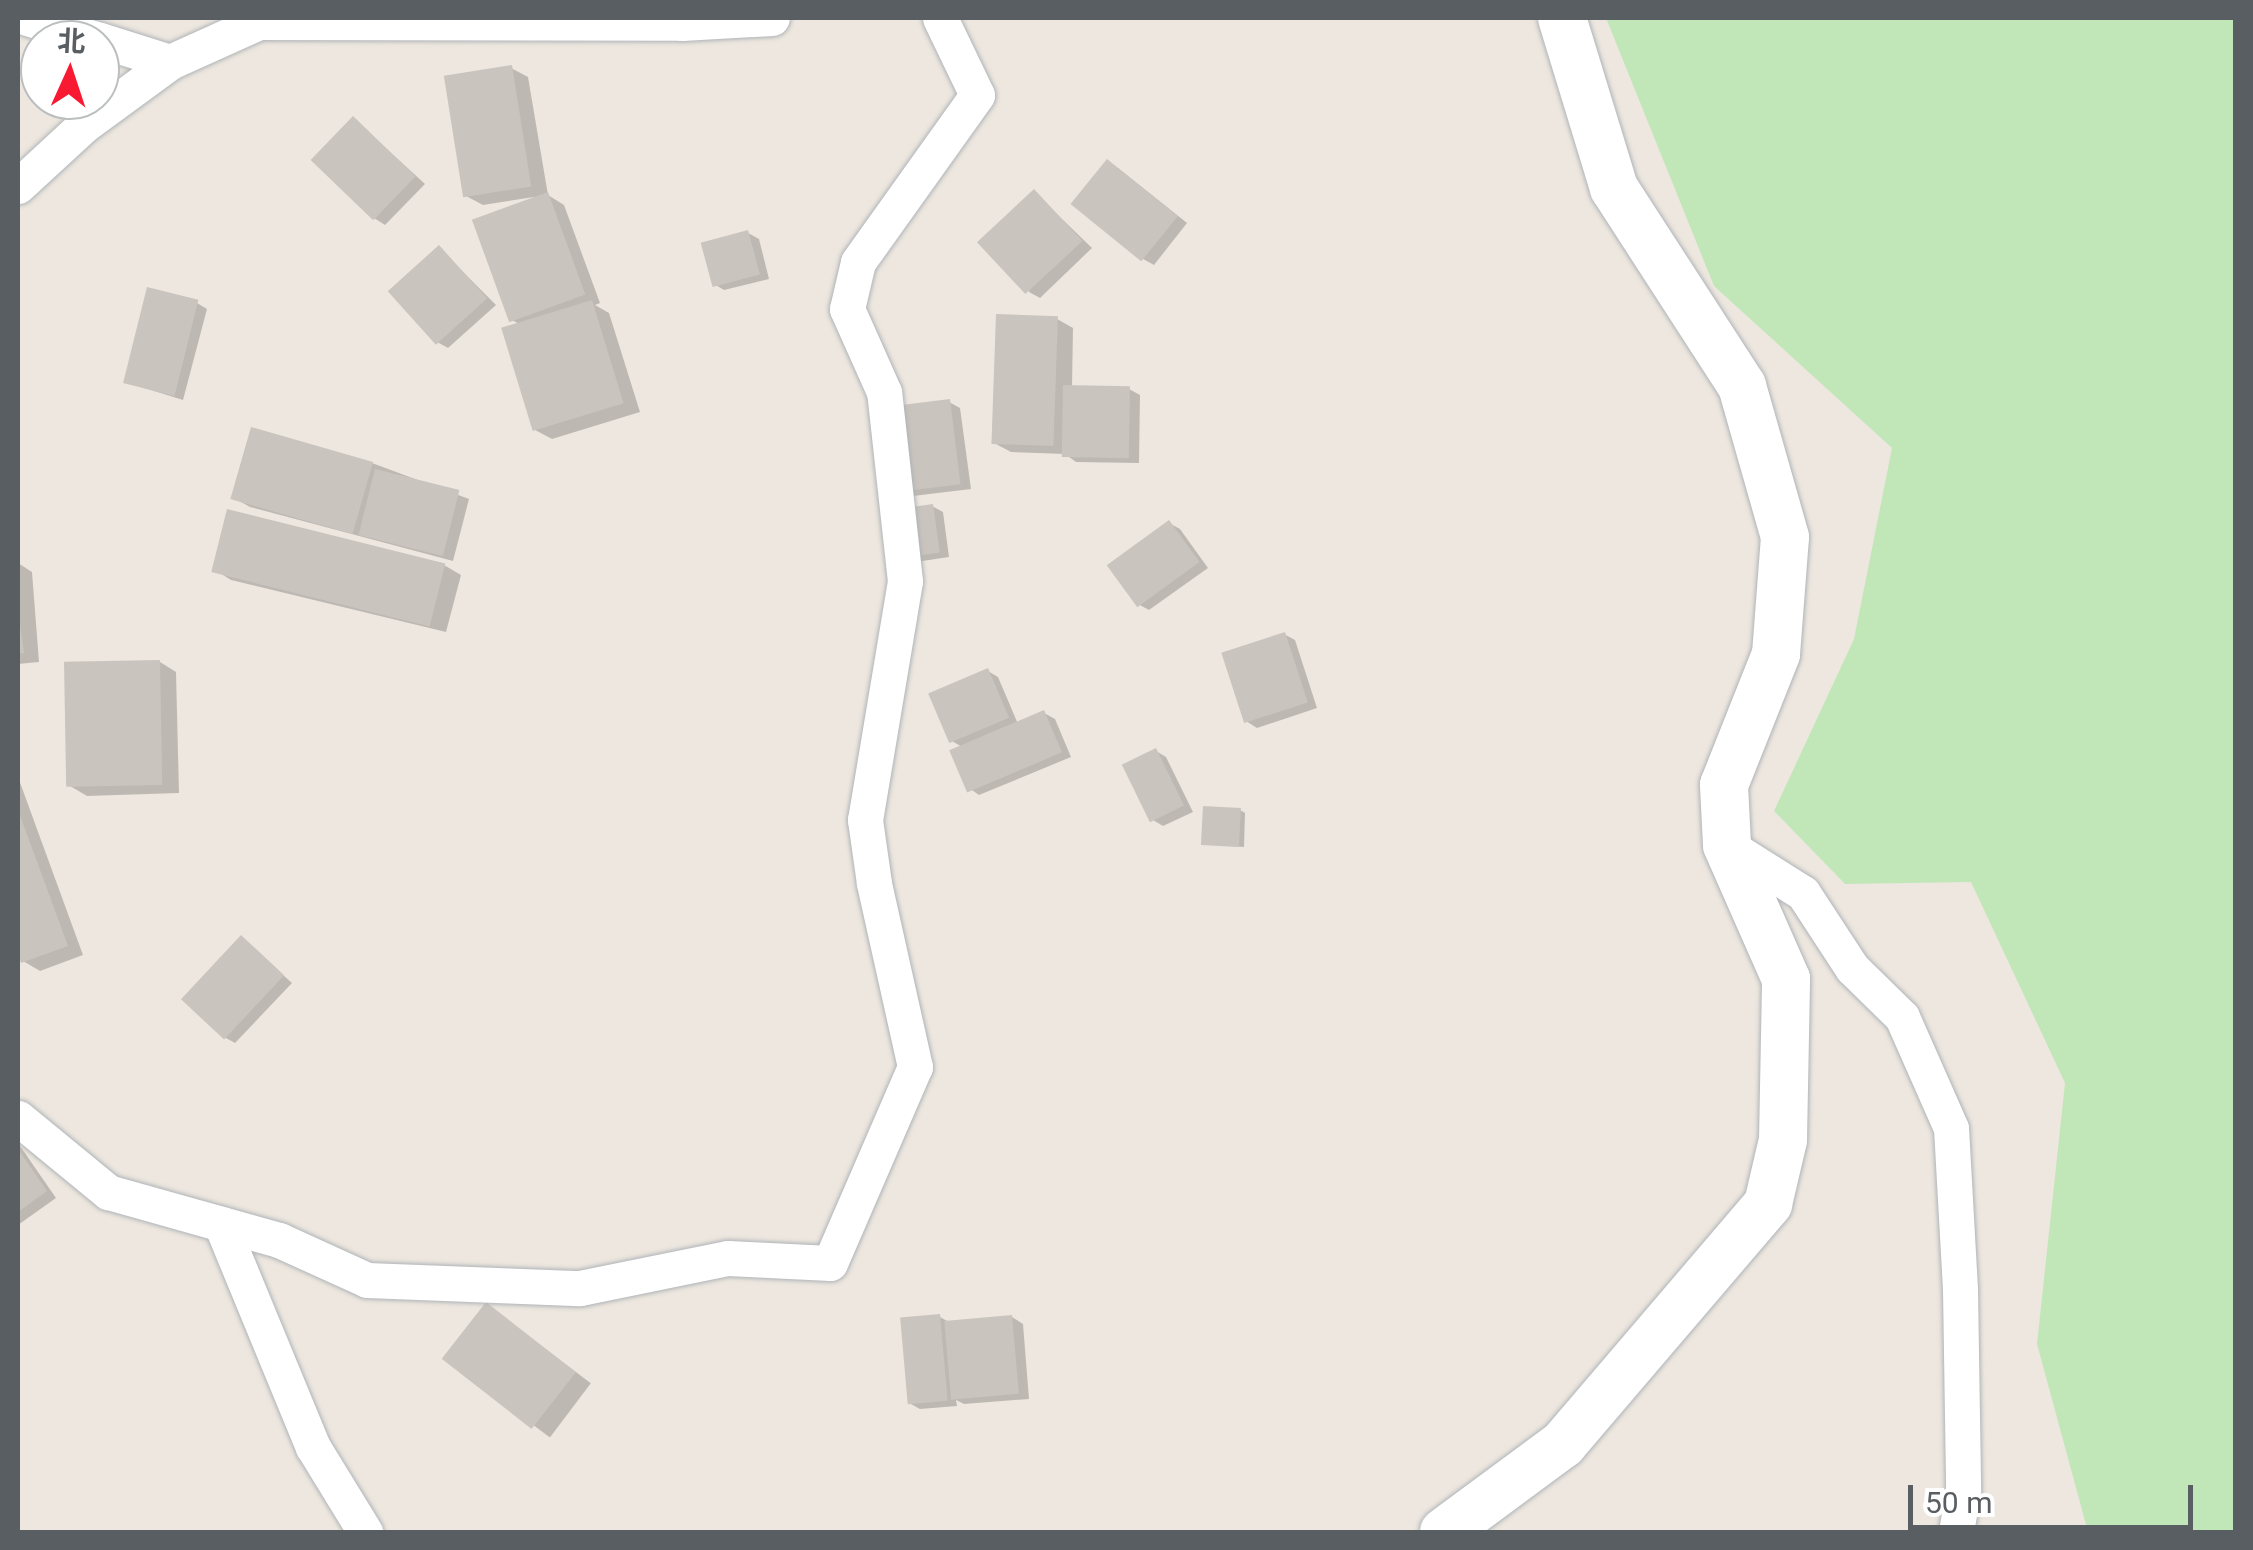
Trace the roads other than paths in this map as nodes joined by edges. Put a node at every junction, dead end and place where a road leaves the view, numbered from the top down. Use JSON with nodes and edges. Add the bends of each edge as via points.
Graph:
{"nodes":[{"id":1,"x":772,"y":18,"type":"edge"},
{"id":2,"x":940,"y":18,"type":"edge"},
{"id":3,"x":1562,"y":18,"type":"edge"},
{"id":4,"x":120,"y":46,"type":"edge"},
{"id":5,"x":170,"y":62,"type":"junction"},
{"id":6,"x":18,"y":186,"type":"edge"},
{"id":7,"x":1727,"y":845,"type":"junction"},
{"id":8,"x":18,"y":1118,"type":"edge"},
{"id":9,"x":221,"y":1224,"type":"junction"},
{"id":10,"x":366,"y":1532,"type":"edge"},
{"id":11,"x":1444,"y":1532,"type":"edge"},
{"id":12,"x":1956,"y":1532,"type":"edge"}],
"edges":[{"from":1,"to":5,"type":"street","via":[[259,22]]},
{"from":2,"to":9,"type":"street","via":[[978,95],[858,262],[846,309],[884,392],[904,580],[864,820],[915,1067],[830,1263],[728,1258],[580,1288],[367,1280],[279,1240]]},
{"from":3,"to":7,"type":"street","via":[[1614,188],[1742,386],[1785,538],[1776,654],[1724,785]]},
{"from":4,"to":5,"type":"street"},
{"from":5,"to":6,"type":"street","via":[[83,126]]},
{"from":7,"to":11,"type":"street","via":[[1786,979],[1784,1140],[1768,1204],[1564,1444]]},
{"from":7,"to":12,"type":"street","via":[[1802,893],[1852,968],[1902,1016],[1951,1128],[1963,1491]]},
{"from":8,"to":9,"type":"street","via":[[108,1192]]},
{"from":9,"to":10,"type":"street","via":[[313,1447]]}]}
